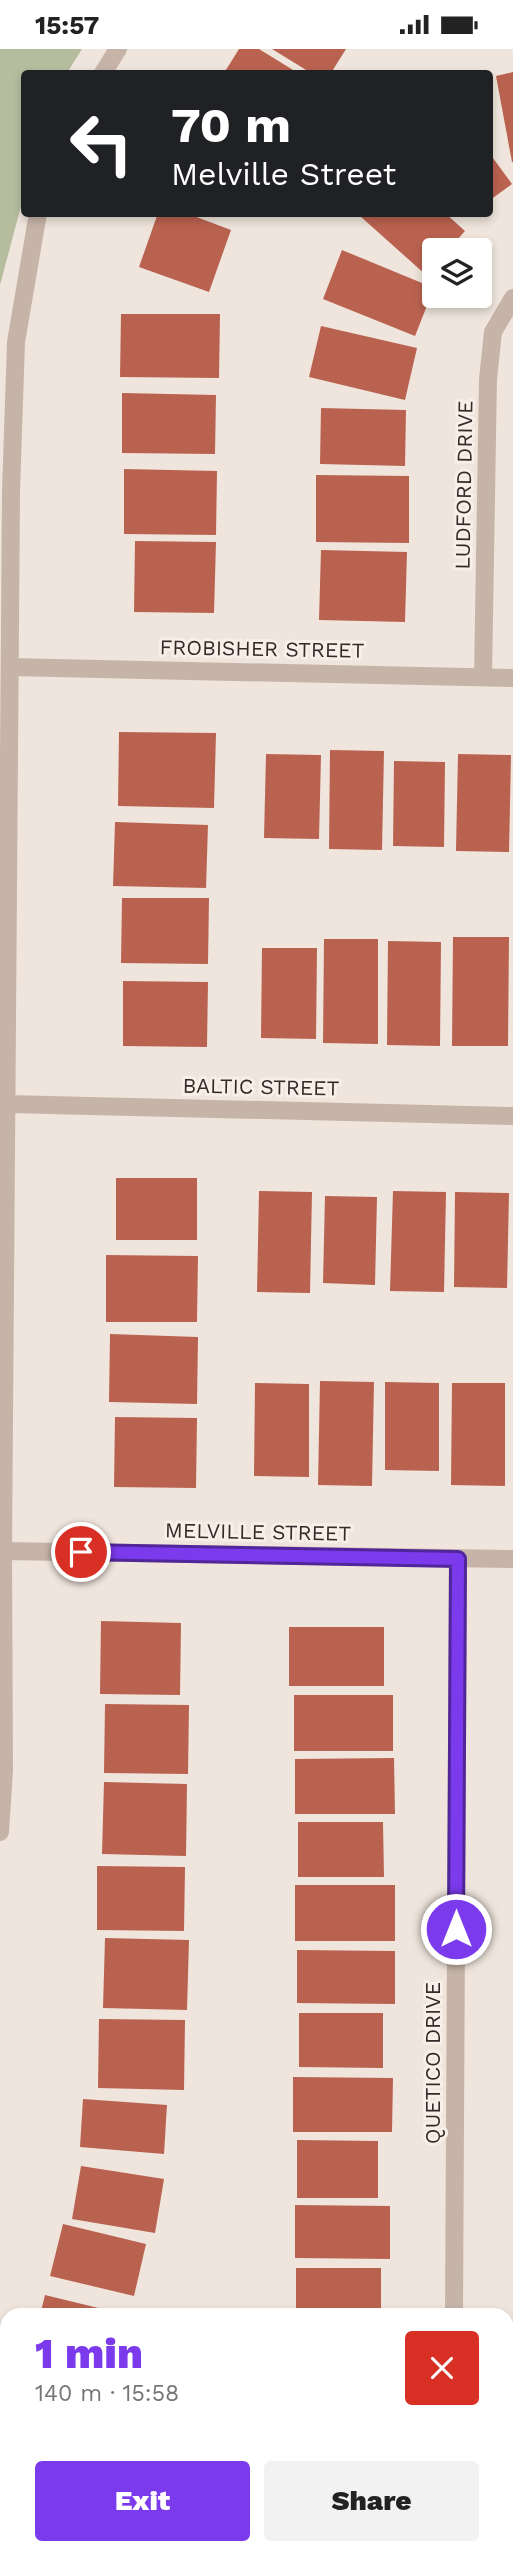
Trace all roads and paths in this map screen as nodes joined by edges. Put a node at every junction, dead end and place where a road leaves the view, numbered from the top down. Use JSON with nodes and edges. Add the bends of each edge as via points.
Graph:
{"nodes":[{"id":1,"x":118,"y":49,"type":"edge"},
{"id":2,"x":105,"y":70,"type":"edge"},
{"id":3,"x":37,"y":217,"type":"edge"},
{"id":4,"x":513,"y":299,"type":"edge"},
{"id":5,"x":10,"y":667,"type":"junction"},
{"id":6,"x":483,"y":677,"type":"junction"},
{"id":7,"x":513,"y":678,"type":"edge"},
{"id":8,"x":7,"y":1104,"type":"junction"},
{"id":9,"x":513,"y":1116,"type":"edge"},
{"id":10,"x":3,"y":1551,"type":"junction"},
{"id":11,"x":458,"y":1559,"type":"junction"},
{"id":12,"x":513,"y":1559,"type":"edge"},
{"id":13,"x":0,"y":1832,"type":"edge"},
{"id":14,"x":454,"y":2308,"type":"edge"}],
"edges":[{"from":1,"to":2,"type":"street"},
{"from":3,"to":5,"type":"street","via":[[16,342]]},
{"from":4,"to":6,"type":"street","name":"LUDFORD DRIVE","via":[[493,333],[488,379]]},
{"from":5,"to":6,"type":"street","name":"FROBISHER STREET"},
{"from":5,"to":8,"type":"street"},
{"from":6,"to":7,"type":"street","name":"FROBISHER STREET"},
{"from":8,"to":9,"type":"street","name":"BALTIC STREET"},
{"from":8,"to":10,"type":"street"},
{"from":10,"to":11,"type":"street","name":"MELVILLE STREET"},
{"from":10,"to":13,"type":"street"},
{"from":11,"to":12,"type":"street","name":"MELVILLE STREET"},
{"from":11,"to":14,"type":"street","name":"QUETICO DRIVE"}]}
